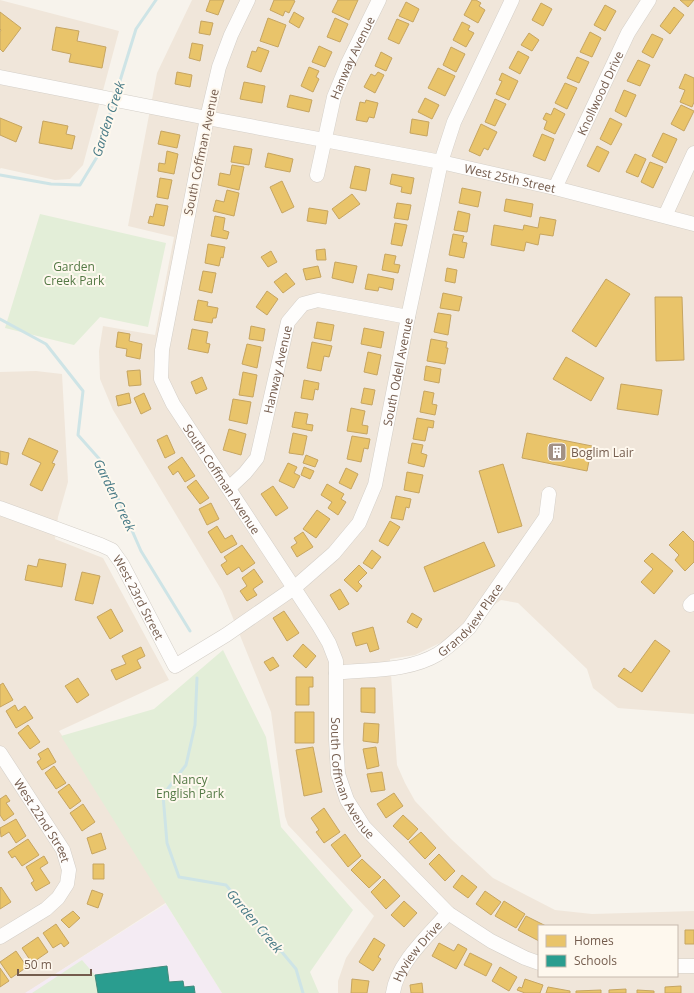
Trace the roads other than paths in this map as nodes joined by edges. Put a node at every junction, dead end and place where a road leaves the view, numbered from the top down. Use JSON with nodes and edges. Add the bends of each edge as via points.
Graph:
{"nodes":[{"id":1,"x":248,"y":0,"type":"edge"},
{"id":2,"x":379,"y":0,"type":"edge"},
{"id":3,"x":512,"y":0,"type":"edge"},
{"id":4,"x":649,"y":0,"type":"edge"},
{"id":5,"x":0,"y":77,"type":"edge"},
{"id":6,"x":208,"y":118,"type":"junction"},
{"id":7,"x":323,"y":140,"type":"junction"},
{"id":8,"x":694,"y":153,"type":"edge"},
{"id":9,"x":441,"y":162,"type":"junction"},
{"id":10,"x":317,"y":175,"type":"dead end"},
{"id":11,"x":555,"y":188,"type":"junction"},
{"id":12,"x":665,"y":216,"type":"junction"},
{"id":13,"x":694,"y":224,"type":"edge"},
{"id":14,"x":408,"y":317,"type":"junction"},
{"id":15,"x":229,"y":488,"type":"junction"},
{"id":16,"x":549,"y":494,"type":"dead end"},
{"id":17,"x":0,"y":508,"type":"edge"},
{"id":18,"x":294,"y":588,"type":"junction"},
{"id":19,"x":175,"y":666,"type":"joint"},
{"id":20,"x":336,"y":673,"type":"junction"},
{"id":21,"x":0,"y":753,"type":"edge"},
{"id":22,"x":448,"y":912,"type":"junction"},
{"id":23,"x":0,"y":937,"type":"edge"},
{"id":24,"x":538,"y":963,"type":"edge"},
{"id":25,"x":678,"y":966,"type":"edge"},
{"id":26,"x":694,"y":966,"type":"edge"},
{"id":27,"x":393,"y":993,"type":"edge"}],
"edges":[{"from":1,"to":6,"type":"street","name":"South Coffman Avenue","via":[[219,67]]},
{"from":2,"to":7,"type":"street","name":"Hanway Avenue","via":[[334,98]]},
{"from":3,"to":9,"type":"street","name":"South Odell Avenue","via":[[454,122]]},
{"from":4,"to":11,"type":"street","name":"Knollwood Drive","via":[[628,33]]},
{"from":5,"to":6,"type":"street","name":"West 25th Street"},
{"from":6,"to":7,"type":"street","name":"West 25th Street"},
{"from":6,"to":15,"type":"street","name":"South Coffman Avenue","via":[[162,350],[161,379],[173,404]]},
{"from":7,"to":9,"type":"street","name":"West 25th Street"},
{"from":7,"to":10,"type":"street"},
{"from":8,"to":12,"type":"street"},
{"from":9,"to":11,"type":"street","name":"West 25th Street"},
{"from":9,"to":14,"type":"street","name":"South Odell Avenue"},
{"from":11,"to":12,"type":"street","name":"West 25th Street"},
{"from":12,"to":13,"type":"street","name":"West 25th Street"},
{"from":14,"to":15,"type":"street","name":"Hanway Avenue","via":[[318,300],[303,304],[288,322],[257,458]]},
{"from":14,"to":18,"type":"street","name":"South Odell Avenue","via":[[375,485],[362,517],[334,553]]},
{"from":15,"to":18,"type":"street","name":"South Coffman Avenue"},
{"from":16,"to":20,"type":"street","name":"Grandview Place","via":[[546,517],[469,628],[454,641],[438,654],[422,662],[394,668]]},
{"from":17,"to":19,"type":"street","name":"West 23rd Street","via":[[112,550],[122,564]]},
{"from":18,"to":19,"type":"street","name":"South Odell Avenue","via":[[226,636]]},
{"from":18,"to":20,"type":"street","name":"South Coffman Avenue","via":[[329,643],[336,661]]},
{"from":20,"to":22,"type":"street","name":"South Coffman Avenue","via":[[338,774],[347,800],[364,827]]},
{"from":21,"to":23,"type":"street","name":"West 22nd Street","via":[[63,850],[69,870],[67,884],[58,898],[46,909]]},
{"from":22,"to":24,"type":"street","name":"South Coffman Avenue","via":[[492,941]]},
{"from":22,"to":27,"type":"street","name":"Hyview Drive","via":[[410,956],[394,984]]},
{"from":25,"to":26,"type":"street"}]}
